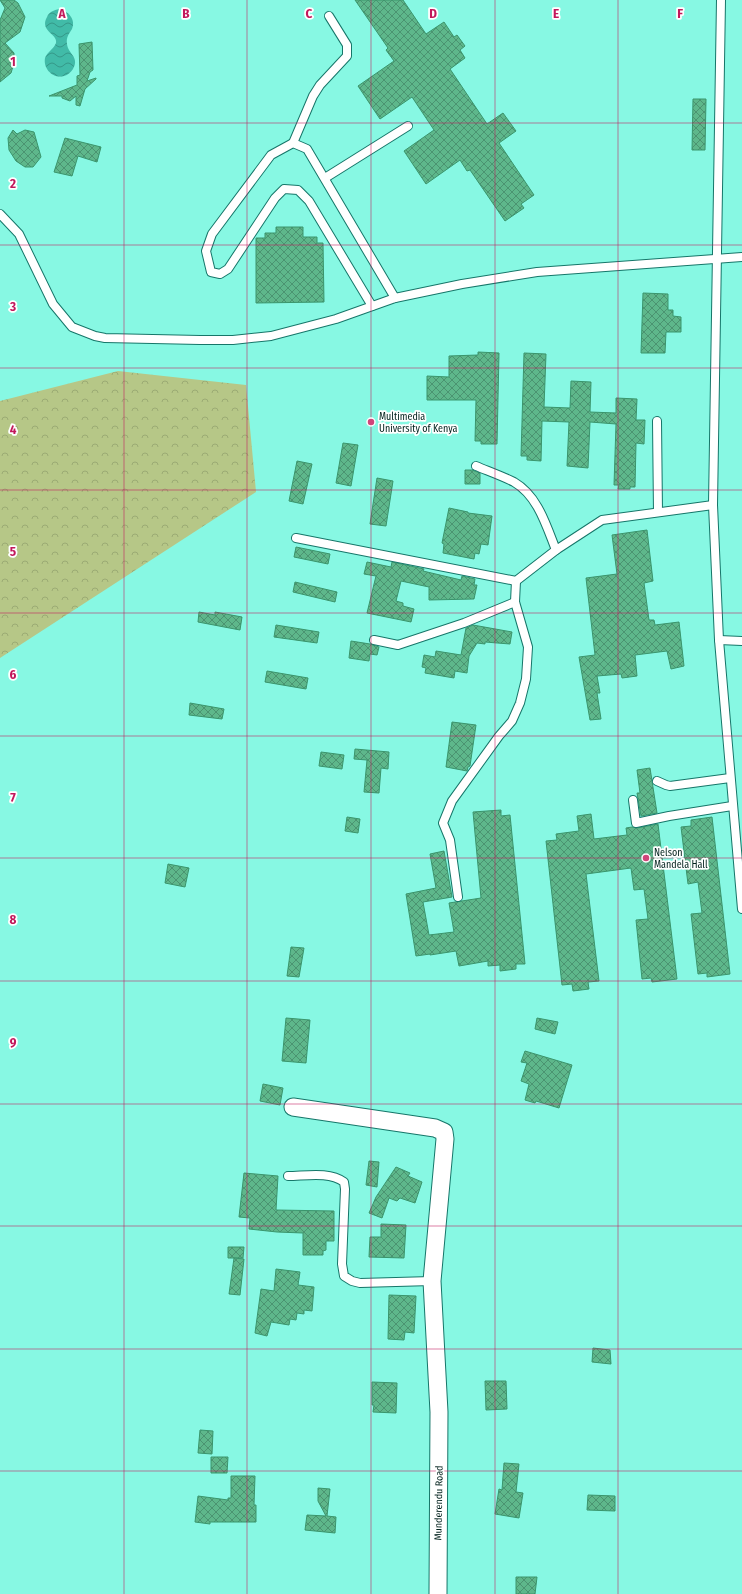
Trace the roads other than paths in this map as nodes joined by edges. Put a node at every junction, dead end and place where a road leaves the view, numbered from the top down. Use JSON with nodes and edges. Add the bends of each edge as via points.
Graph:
{"nodes":[{"id":1,"x":721,"y":0,"type":"edge"},
{"id":2,"x":329,"y":16,"type":"dead end"},
{"id":3,"x":408,"y":126,"type":"dead end"},
{"id":4,"x":293,"y":143,"type":"junction"},
{"id":5,"x":325,"y":178,"type":"junction"},
{"id":6,"x":0,"y":214,"type":"edge"},
{"id":7,"x":742,"y":257,"type":"edge"},
{"id":8,"x":717,"y":258,"type":"junction"},
{"id":9,"x":395,"y":298,"type":"junction"},
{"id":10,"x":372,"y":306,"type":"junction"},
{"id":11,"x":657,"y":421,"type":"dead end"},
{"id":12,"x":476,"y":466,"type":"dead end"},
{"id":13,"x":713,"y":505,"type":"junction"},
{"id":14,"x":658,"y":512,"type":"junction"},
{"id":15,"x":296,"y":538,"type":"dead end"},
{"id":16,"x":556,"y":550,"type":"junction"},
{"id":17,"x":516,"y":581,"type":"junction"},
{"id":18,"x":515,"y":602,"type":"junction"},
{"id":19,"x":374,"y":640,"type":"dead end"},
{"id":20,"x":719,"y":640,"type":"junction"},
{"id":21,"x":742,"y":641,"type":"edge"},
{"id":22,"x":730,"y":778,"type":"junction"},
{"id":23,"x":657,"y":780,"type":"dead end"},
{"id":24,"x":633,"y":800,"type":"dead end"},
{"id":25,"x":732,"y":806,"type":"junction"},
{"id":26,"x":458,"y":897,"type":"dead end"},
{"id":27,"x":742,"y":909,"type":"edge"},
{"id":28,"x":293,"y":1107,"type":"dead end"},
{"id":29,"x":288,"y":1176,"type":"dead end"},
{"id":30,"x":432,"y":1281,"type":"junction"},
{"id":31,"x":438,"y":1594,"type":"edge"}],
"edges":[{"from":1,"to":8,"type":"lane"},
{"from":2,"to":4,"type":"lane","via":[[347,45],[347,56],[313,96]]},
{"from":3,"to":5,"type":"lane"},
{"from":4,"to":5,"type":"lane","via":[[308,149]]},
{"from":4,"to":10,"type":"lane","via":[[271,155],[212,234],[206,251],[211,272],[220,274],[228,268],[275,198],[284,189],[298,190],[309,201]]},
{"from":5,"to":9,"type":"lane"},
{"from":6,"to":10,"type":"lane","via":[[19,234],[53,304],[72,327],[95,336],[233,340],[271,336],[336,319]]},
{"from":7,"to":8,"type":"lane"},
{"from":8,"to":9,"type":"lane","via":[[537,272]]},
{"from":8,"to":13,"type":"lane"},
{"from":9,"to":10,"type":"lane"},
{"from":11,"to":14,"type":"lane"},
{"from":12,"to":16,"type":"lane","via":[[514,482],[527,493],[537,505]]},
{"from":13,"to":14,"type":"lane"},
{"from":13,"to":20,"type":"lane"},
{"from":14,"to":16,"type":"lane","via":[[602,520]]},
{"from":15,"to":17,"type":"lane"},
{"from":16,"to":17,"type":"lane"},
{"from":17,"to":18,"type":"lane"},
{"from":18,"to":19,"type":"lane","via":[[464,623],[398,645]]},
{"from":18,"to":26,"type":"lane","via":[[528,647],[526,680],[520,703],[512,721],[498,736],[452,801],[443,823],[450,840]]},
{"from":20,"to":21,"type":"lane"},
{"from":20,"to":22,"type":"lane"},
{"from":22,"to":23,"type":"lane","via":[[670,786]]},
{"from":22,"to":25,"type":"lane"},
{"from":24,"to":25,"type":"lane","via":[[636,823]]},
{"from":25,"to":27,"type":"lane"},
{"from":28,"to":30,"type":"street","name":"Munderendu Road","via":[[435,1128],[444,1132]]},
{"from":29,"to":30,"type":"lane","via":[[329,1176],[337,1177],[344,1182],[344,1276],[360,1283]]},
{"from":30,"to":31,"type":"street","name":"Munderendu Road","via":[[439,1412]]}]}
